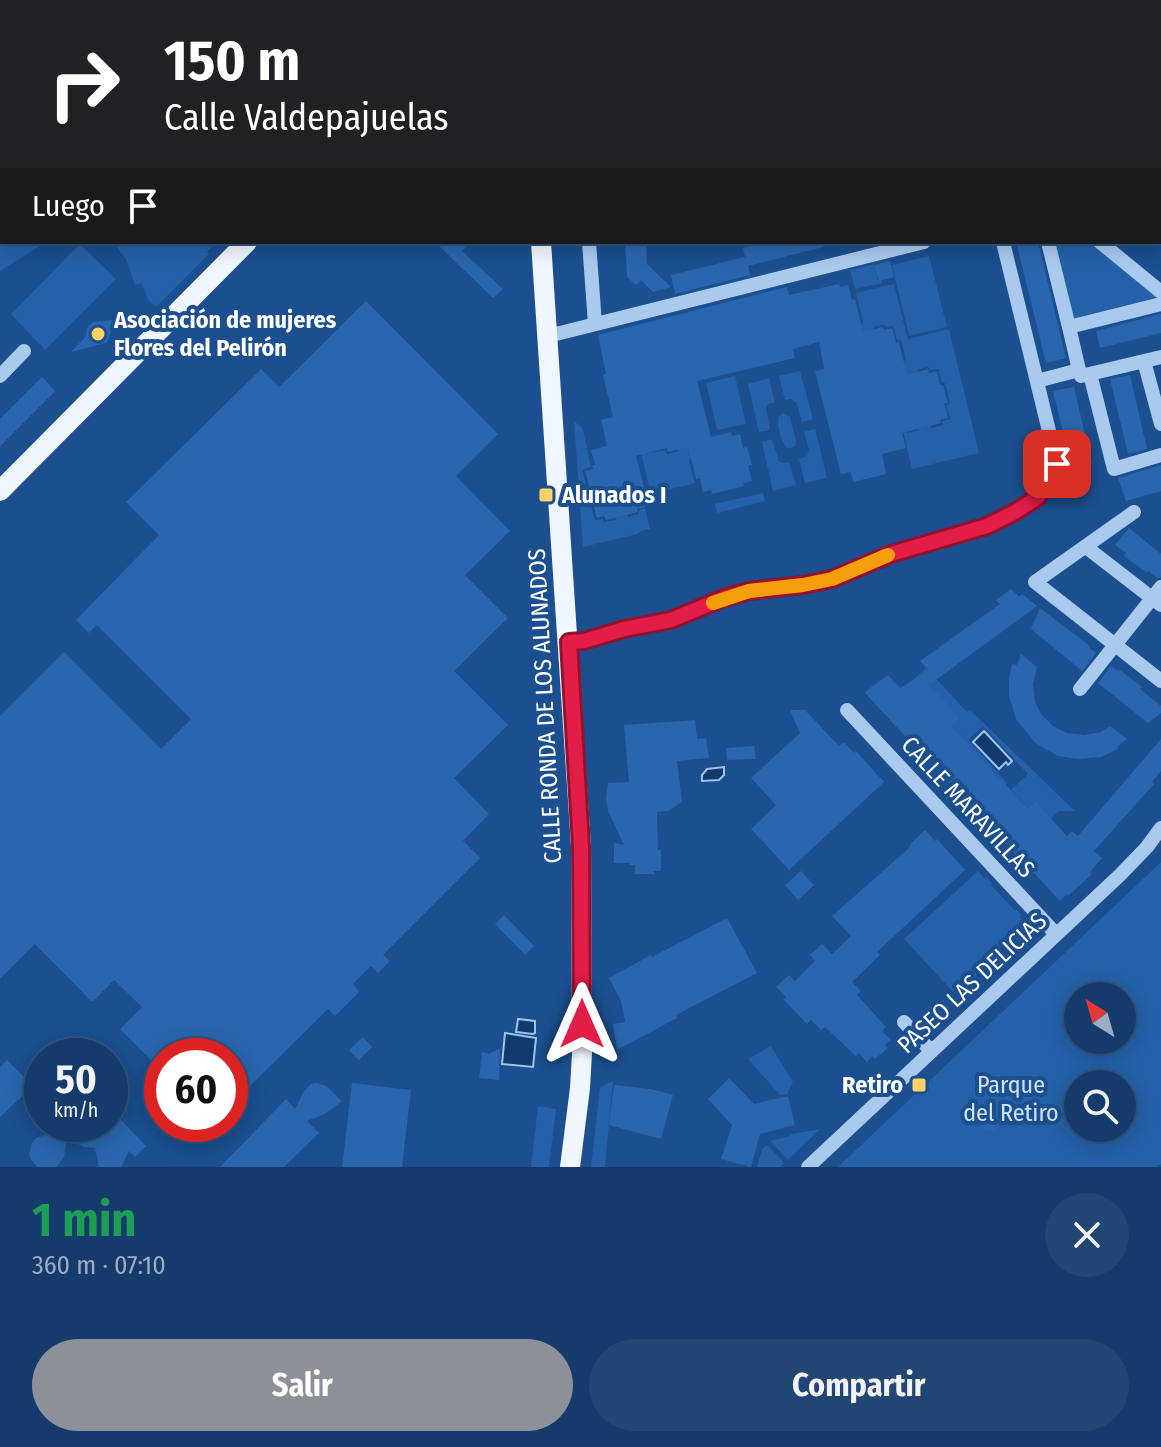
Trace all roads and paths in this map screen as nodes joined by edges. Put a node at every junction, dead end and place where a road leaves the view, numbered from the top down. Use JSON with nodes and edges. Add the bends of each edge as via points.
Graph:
{"nodes":[{"id":1,"x":245,"y":244,"type":"edge"},
{"id":2,"x":541,"y":244,"type":"edge"},
{"id":3,"x":589,"y":244,"type":"edge"},
{"id":4,"x":916,"y":244,"type":"edge"},
{"id":5,"x":1003,"y":244,"type":"edge"},
{"id":6,"x":1048,"y":244,"type":"edge"},
{"id":7,"x":1102,"y":244,"type":"edge"},
{"id":8,"x":1161,"y":292,"type":"edge"},
{"id":9,"x":1161,"y":304,"type":"edge"},
{"id":10,"x":595,"y":324,"type":"junction"},
{"id":11,"x":1069,"y":327,"type":"junction"},
{"id":12,"x":548,"y":336,"type":"junction"},
{"id":13,"x":24,"y":351,"type":"dead end"},
{"id":14,"x":1161,"y":357,"type":"edge"},
{"id":15,"x":1144,"y":361,"type":"junction"},
{"id":16,"x":1084,"y":372,"type":"junction"},
{"id":17,"x":0,"y":376,"type":"edge"},
{"id":18,"x":1037,"y":381,"type":"junction"},
{"id":19,"x":1161,"y":424,"type":"edge"},
{"id":20,"x":1161,"y":455,"type":"edge"},
{"id":21,"x":0,"y":491,"type":"edge"},
{"id":22,"x":1134,"y":512,"type":"dead end"},
{"id":23,"x":1086,"y":547,"type":"junction"},
{"id":24,"x":1158,"y":597,"type":"edge"},
{"id":25,"x":569,"y":642,"type":"junction"},
{"id":26,"x":1115,"y":645,"type":"junction"},
{"id":27,"x":1161,"y":681,"type":"edge"},
{"id":28,"x":1080,"y":689,"type":"dead end"},
{"id":29,"x":847,"y":710,"type":"dead end"},
{"id":30,"x":1161,"y":828,"type":"edge"},
{"id":31,"x":1056,"y":934,"type":"junction"},
{"id":32,"x":904,"y":1022,"type":"dead end"},
{"id":33,"x":931,"y":1051,"type":"junction"},
{"id":34,"x":570,"y":1167,"type":"edge"},
{"id":35,"x":808,"y":1167,"type":"edge"}],
"edges":[{"from":1,"to":21,"type":"main road"},
{"from":2,"to":12,"type":"main road","name":"CALLE RONDA DE LOS ALUNADOS"},
{"from":3,"to":10,"type":"street"},
{"from":4,"to":10,"type":"street"},
{"from":5,"to":18,"type":"street"},
{"from":6,"to":11,"type":"street"},
{"from":7,"to":8,"type":"street"},
{"from":9,"to":11,"type":"street"},
{"from":10,"to":12,"type":"street"},
{"from":11,"to":16,"type":"street"},
{"from":12,"to":25,"type":"main road","name":"CALLE RONDA DE LOS ALUNADOS"},
{"from":13,"to":17,"type":"street"},
{"from":14,"to":15,"type":"street"},
{"from":15,"to":16,"type":"street"},
{"from":15,"to":19,"type":"street"},
{"from":16,"to":18,"type":"street"},
{"from":16,"to":20,"type":"street","via":[[1114,469]]},
{"from":18,"to":25,"type":"street","via":[[1057,464],[1038,497],[1015,512],[832,579],[749,591],[671,620]]},
{"from":22,"to":23,"type":"street"},
{"from":23,"to":24,"type":"street"},
{"from":23,"to":26,"type":"street","via":[[1035,582]]},
{"from":24,"to":26,"type":"street"},
{"from":25,"to":34,"type":"main road","name":"CALLE RONDA DE LOS ALUNADOS","via":[[581,846],[582,1022]]},
{"from":26,"to":27,"type":"street"},
{"from":26,"to":28,"type":"street"},
{"from":29,"to":31,"type":"street","name":"CALLE MARAVILLAS"},
{"from":30,"to":31,"type":"street","name":"PASEO LAS DELICIAS"},
{"from":31,"to":33,"type":"street","name":"PASEO LAS DELICIAS"},
{"from":32,"to":33,"type":"street"},
{"from":33,"to":35,"type":"street","name":"PASEO LAS DELICIAS"}]}
